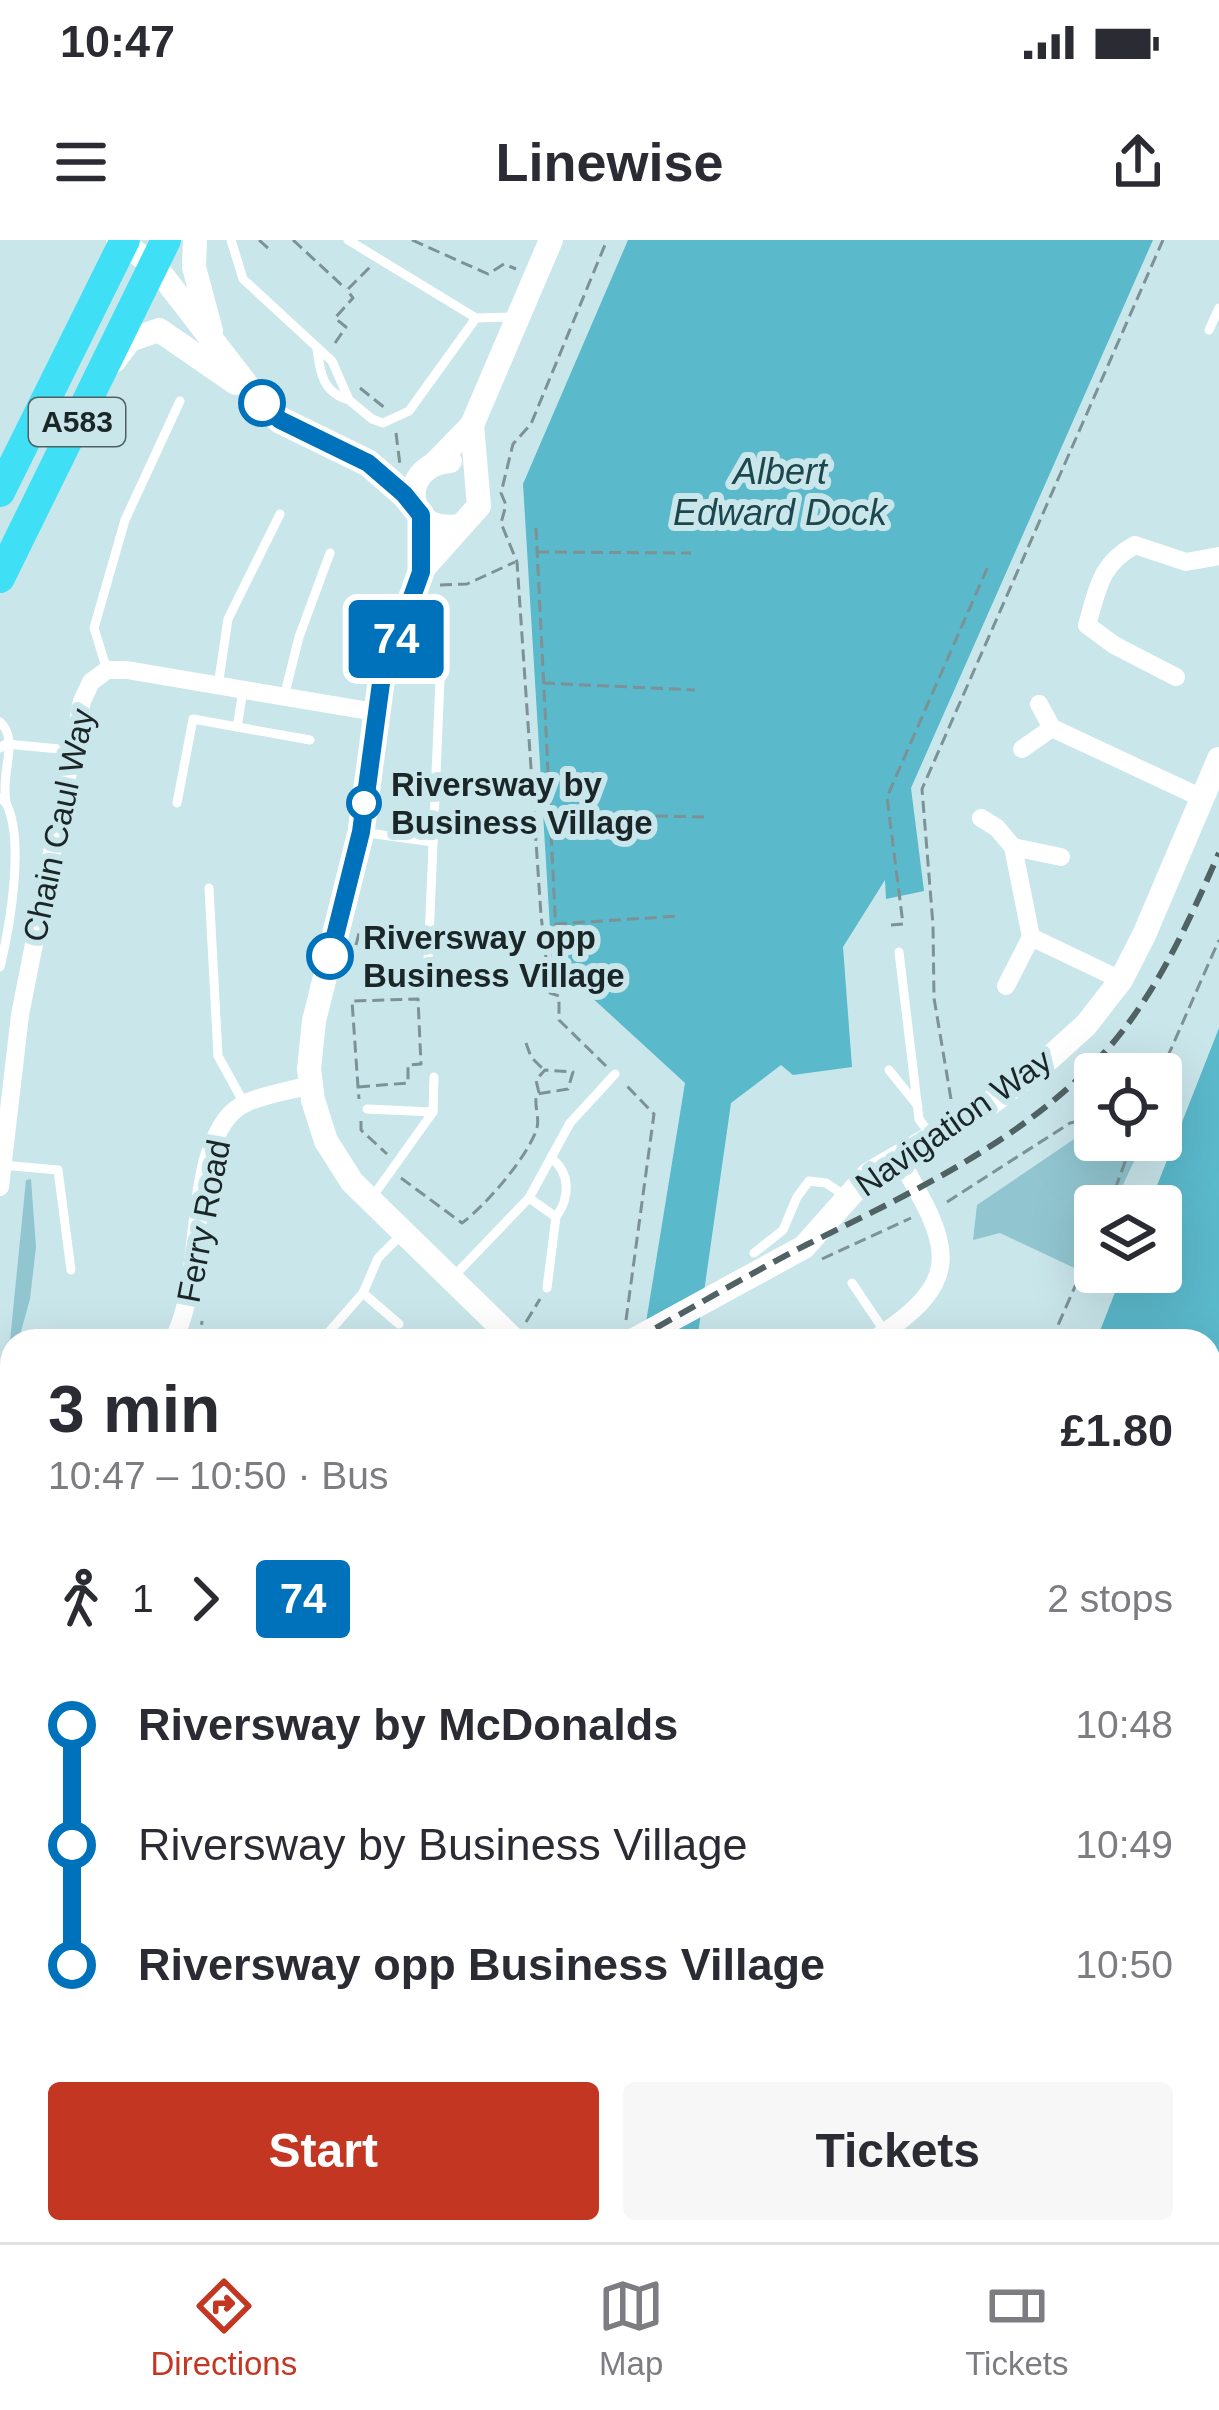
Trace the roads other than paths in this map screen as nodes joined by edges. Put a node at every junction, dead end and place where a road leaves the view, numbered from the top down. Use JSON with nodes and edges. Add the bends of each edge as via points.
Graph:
{"nodes":[{"id":1,"x":195,"y":240,"type":"edge"},
{"id":2,"x":231,"y":240,"type":"edge"},
{"id":3,"x":347,"y":240,"type":"edge"},
{"id":4,"x":551,"y":240,"type":"edge"},
{"id":5,"x":139,"y":247,"type":"edge"},
{"id":6,"x":1219,"y":308,"type":"edge"},
{"id":7,"x":517,"y":317,"type":"junction"},
{"id":8,"x":476,"y":318,"type":"junction"},
{"id":9,"x":1209,"y":330,"type":"dead end"},
{"id":10,"x":214,"y":341,"type":"junction"},
{"id":11,"x":316,"y":346,"type":"junction"},
{"id":12,"x":92,"y":393,"type":"junction"},
{"id":13,"x":257,"y":398,"type":"junction"},
{"id":14,"x":349,"y":400,"type":"junction"},
{"id":15,"x":180,"y":401,"type":"dead end"},
{"id":16,"x":472,"y":425,"type":"junction"},
{"id":17,"x":368,"y":463,"type":"junction"},
{"id":18,"x":432,"y":464,"type":"junction"},
{"id":19,"x":476,"y":477,"type":"junction"},
{"id":20,"x":5,"y":481,"type":"edge"},
{"id":21,"x":418,"y":511,"type":"junction"},
{"id":22,"x":280,"y":514,"type":"dead end"},
{"id":23,"x":458,"y":526,"type":"junction"},
{"id":24,"x":330,"y":553,"type":"dead end"},
{"id":25,"x":1219,"y":556,"type":"edge"},
{"id":26,"x":421,"y":572,"type":"junction"},
{"id":27,"x":0,"y":578,"type":"edge"},
{"id":28,"x":107,"y":670,"type":"junction"},
{"id":29,"x":1176,"y":676,"type":"dead end"},
{"id":30,"x":440,"y":680,"type":"dead end"},
{"id":31,"x":218,"y":686,"type":"junction"},
{"id":32,"x":244,"y":690,"type":"junction"},
{"id":33,"x":284,"y":697,"type":"junction"},
{"id":34,"x":1039,"y":704,"type":"dead end"},
{"id":35,"x":374,"y":712,"type":"junction"},
{"id":36,"x":0,"y":722,"type":"edge"},
{"id":37,"x":237,"y":728,"type":"junction"},
{"id":38,"x":1052,"y":728,"type":"junction"},
{"id":39,"x":310,"y":740,"type":"dead end"},
{"id":40,"x":5,"y":746,"type":"edge"},
{"id":41,"x":1022,"y":749,"type":"dead end"},
{"id":42,"x":70,"y":750,"type":"junction"},
{"id":43,"x":1219,"y":759,"type":"edge"},
{"id":44,"x":1202,"y":798,"type":"junction"},
{"id":45,"x":3,"y":800,"type":"edge"},
{"id":46,"x":177,"y":803,"type":"dead end"},
{"id":47,"x":981,"y":818,"type":"dead end"},
{"id":48,"x":361,"y":832,"type":"junction"},
{"id":49,"x":433,"y":842,"type":"junction"},
{"id":50,"x":1013,"y":847,"type":"junction"},
{"id":51,"x":1061,"y":856,"type":"dead end"},
{"id":52,"x":209,"y":888,"type":"dead end"},
{"id":53,"x":1031,"y":937,"type":"junction"},
{"id":54,"x":899,"y":952,"type":"dead end"},
{"id":55,"x":428,"y":962,"type":"dead end"},
{"id":56,"x":0,"y":967,"type":"edge"},
{"id":57,"x":1121,"y":980,"type":"junction"},
{"id":58,"x":1006,"y":986,"type":"dead end"},
{"id":59,"x":889,"y":1070,"type":"dead end"},
{"id":60,"x":615,"y":1074,"type":"road end"},
{"id":61,"x":434,"y":1077,"type":"dead end"},
{"id":62,"x":310,"y":1085,"type":"junction"},
{"id":63,"x":244,"y":1103,"type":"junction"},
{"id":64,"x":918,"y":1106,"type":"junction"},
{"id":65,"x":367,"y":1109,"type":"dead end"},
{"id":66,"x":433,"y":1112,"type":"junction"},
{"id":67,"x":932,"y":1137,"type":"junction"},
{"id":68,"x":898,"y":1156,"type":"junction"},
{"id":69,"x":551,"y":1158,"type":"junction"},
{"id":70,"x":2,"y":1166,"type":"edge"},
{"id":71,"x":0,"y":1187,"type":"edge"},
{"id":72,"x":845,"y":1196,"type":"junction"},
{"id":73,"x":529,"y":1198,"type":"junction"},
{"id":74,"x":370,"y":1201,"type":"junction"},
{"id":75,"x":556,"y":1217,"type":"junction"},
{"id":76,"x":403,"y":1234,"type":"junction"},
{"id":77,"x":754,"y":1264,"type":"junction"},
{"id":78,"x":71,"y":1270,"type":"dead end"},
{"id":79,"x":451,"y":1278,"type":"junction"},
{"id":80,"x":852,"y":1283,"type":"dead end"},
{"id":81,"x":548,"y":1288,"type":"road end"},
{"id":82,"x":363,"y":1293,"type":"junction"},
{"id":83,"x":398,"y":1324,"type":"dead end"},
{"id":84,"x":178,"y":1329,"type":"edge"},
{"id":85,"x":332,"y":1329,"type":"edge"},
{"id":86,"x":512,"y":1329,"type":"edge"},
{"id":87,"x":637,"y":1329,"type":"edge"},
{"id":88,"x":874,"y":1329,"type":"edge"},
{"id":89,"x":891,"y":1329,"type":"edge"}],
"edges":[{"from":1,"to":10,"type":"street"},
{"from":2,"to":11,"type":"lane","via":[[243,279]]},
{"from":3,"to":8,"type":"lane"},
{"from":4,"to":7,"type":"street"},
{"from":5,"to":10,"type":"street"},
{"from":5,"to":12,"type":"highway","number":"A583"},
{"from":5,"to":20,"type":"highway","number":"A583"},
{"from":6,"to":9,"type":"lane"},
{"from":7,"to":8,"type":"lane"},
{"from":7,"to":16,"type":"street"},
{"from":8,"to":14,"type":"lane","via":[[409,411],[383,423]]},
{"from":10,"to":13,"type":"street"},
{"from":11,"to":14,"type":"lane"},
{"from":11,"to":14,"type":"lane","via":[[321,378]]},
{"from":12,"to":13,"type":"street","via":[[130,340],[159,330]]},
{"from":12,"to":27,"type":"highway","number":"A583"},
{"from":13,"to":17,"type":"street","via":[[280,420]]},
{"from":15,"to":28,"type":"lane","via":[[125,520],[94,628]]},
{"from":16,"to":18,"type":"street"},
{"from":16,"to":19,"type":"street"},
{"from":17,"to":18,"type":"street"},
{"from":17,"to":21,"type":"street"},
{"from":18,"to":19,"type":"street","via":[[459,462]]},
{"from":18,"to":21,"type":"street","via":[[415,484]]},
{"from":19,"to":23,"type":"street","via":[[478,506]]},
{"from":21,"to":23,"type":"street","via":[[437,527]]},
{"from":21,"to":26,"type":"street"},
{"from":22,"to":31,"type":"lane","via":[[228,620]]},
{"from":23,"to":26,"type":"street"},
{"from":24,"to":33,"type":"lane"},
{"from":25,"to":29,"type":"street","via":[[1186,562],[1135,545],[1111,558],[1097,590],[1088,625]]},
{"from":26,"to":35,"type":"street"},
{"from":28,"to":31,"type":"street","name":"Chain Caul Way"},
{"from":28,"to":42,"type":"street","name":"Chain Caul Way","via":[[82,701]]},
{"from":30,"to":49,"type":"lane"},
{"from":31,"to":32,"type":"street","name":"Chain Caul Way"},
{"from":32,"to":33,"type":"street","name":"Chain Caul Way"},
{"from":32,"to":37,"type":"lane"},
{"from":33,"to":35,"type":"street","name":"Chain Caul Way"},
{"from":34,"to":38,"type":"street"},
{"from":35,"to":48,"type":"street"},
{"from":36,"to":40,"type":"lane","via":[[8,730]]},
{"from":37,"to":39,"type":"lane"},
{"from":37,"to":46,"type":"lane","via":[[193,719]]},
{"from":38,"to":41,"type":"street"},
{"from":38,"to":44,"type":"street"},
{"from":40,"to":42,"type":"lane"},
{"from":40,"to":45,"type":"lane"},
{"from":42,"to":70,"type":"street","name":"Chain Caul Way","via":[[20,1015]]},
{"from":43,"to":44,"type":"street","name":"Navigation Way"},
{"from":44,"to":57,"type":"street","name":"Navigation Way"},
{"from":45,"to":56,"type":"lane","via":[[16,847]]},
{"from":47,"to":50,"type":"street"},
{"from":48,"to":49,"type":"lane"},
{"from":48,"to":62,"type":"street","via":[[314,1021]]},
{"from":49,"to":55,"type":"lane"},
{"from":50,"to":51,"type":"street"},
{"from":50,"to":53,"type":"street"},
{"from":52,"to":63,"type":"lane","via":[[218,1056]]},
{"from":53,"to":57,"type":"street"},
{"from":53,"to":58,"type":"street"},
{"from":54,"to":64,"type":"lane"},
{"from":57,"to":67,"type":"street","name":"Navigation Way","via":[[1042,1064]]},
{"from":59,"to":64,"type":"lane"},
{"from":60,"to":69,"type":"lane","via":[[570,1123]]},
{"from":61,"to":66,"type":"lane"},
{"from":62,"to":63,"type":"street","name":"Ferry Road"},
{"from":62,"to":74,"type":"street","via":[[336,1162]]},
{"from":63,"to":84,"type":"street","name":"Ferry Road","via":[[212,1144]]},
{"from":64,"to":67,"type":"lane"},
{"from":65,"to":66,"type":"lane"},
{"from":66,"to":74,"type":"lane"},
{"from":67,"to":68,"type":"street","name":"Navigation Way"},
{"from":68,"to":72,"type":"street","name":"Navigation Way"},
{"from":68,"to":89,"type":"street","via":[[944,1254],[938,1281]]},
{"from":69,"to":73,"type":"lane"},
{"from":69,"to":75,"type":"lane","via":[[568,1188]]},
{"from":70,"to":71,"type":"street","name":"Chain Caul Way"},
{"from":70,"to":78,"type":"lane","via":[[58,1170]]},
{"from":72,"to":77,"type":"street","name":"Navigation Way","via":[[804,1247]]},
{"from":72,"to":77,"type":"lane","via":[[809,1181]]},
{"from":73,"to":75,"type":"lane"},
{"from":73,"to":79,"type":"lane"},
{"from":74,"to":76,"type":"street"},
{"from":75,"to":81,"type":"lane"},
{"from":76,"to":79,"type":"street"},
{"from":76,"to":82,"type":"lane","via":[[378,1258]]},
{"from":77,"to":87,"type":"street","name":"Navigation Way"},
{"from":79,"to":86,"type":"street"},
{"from":80,"to":88,"type":"lane"},
{"from":82,"to":83,"type":"lane"},
{"from":82,"to":85,"type":"lane"}]}
